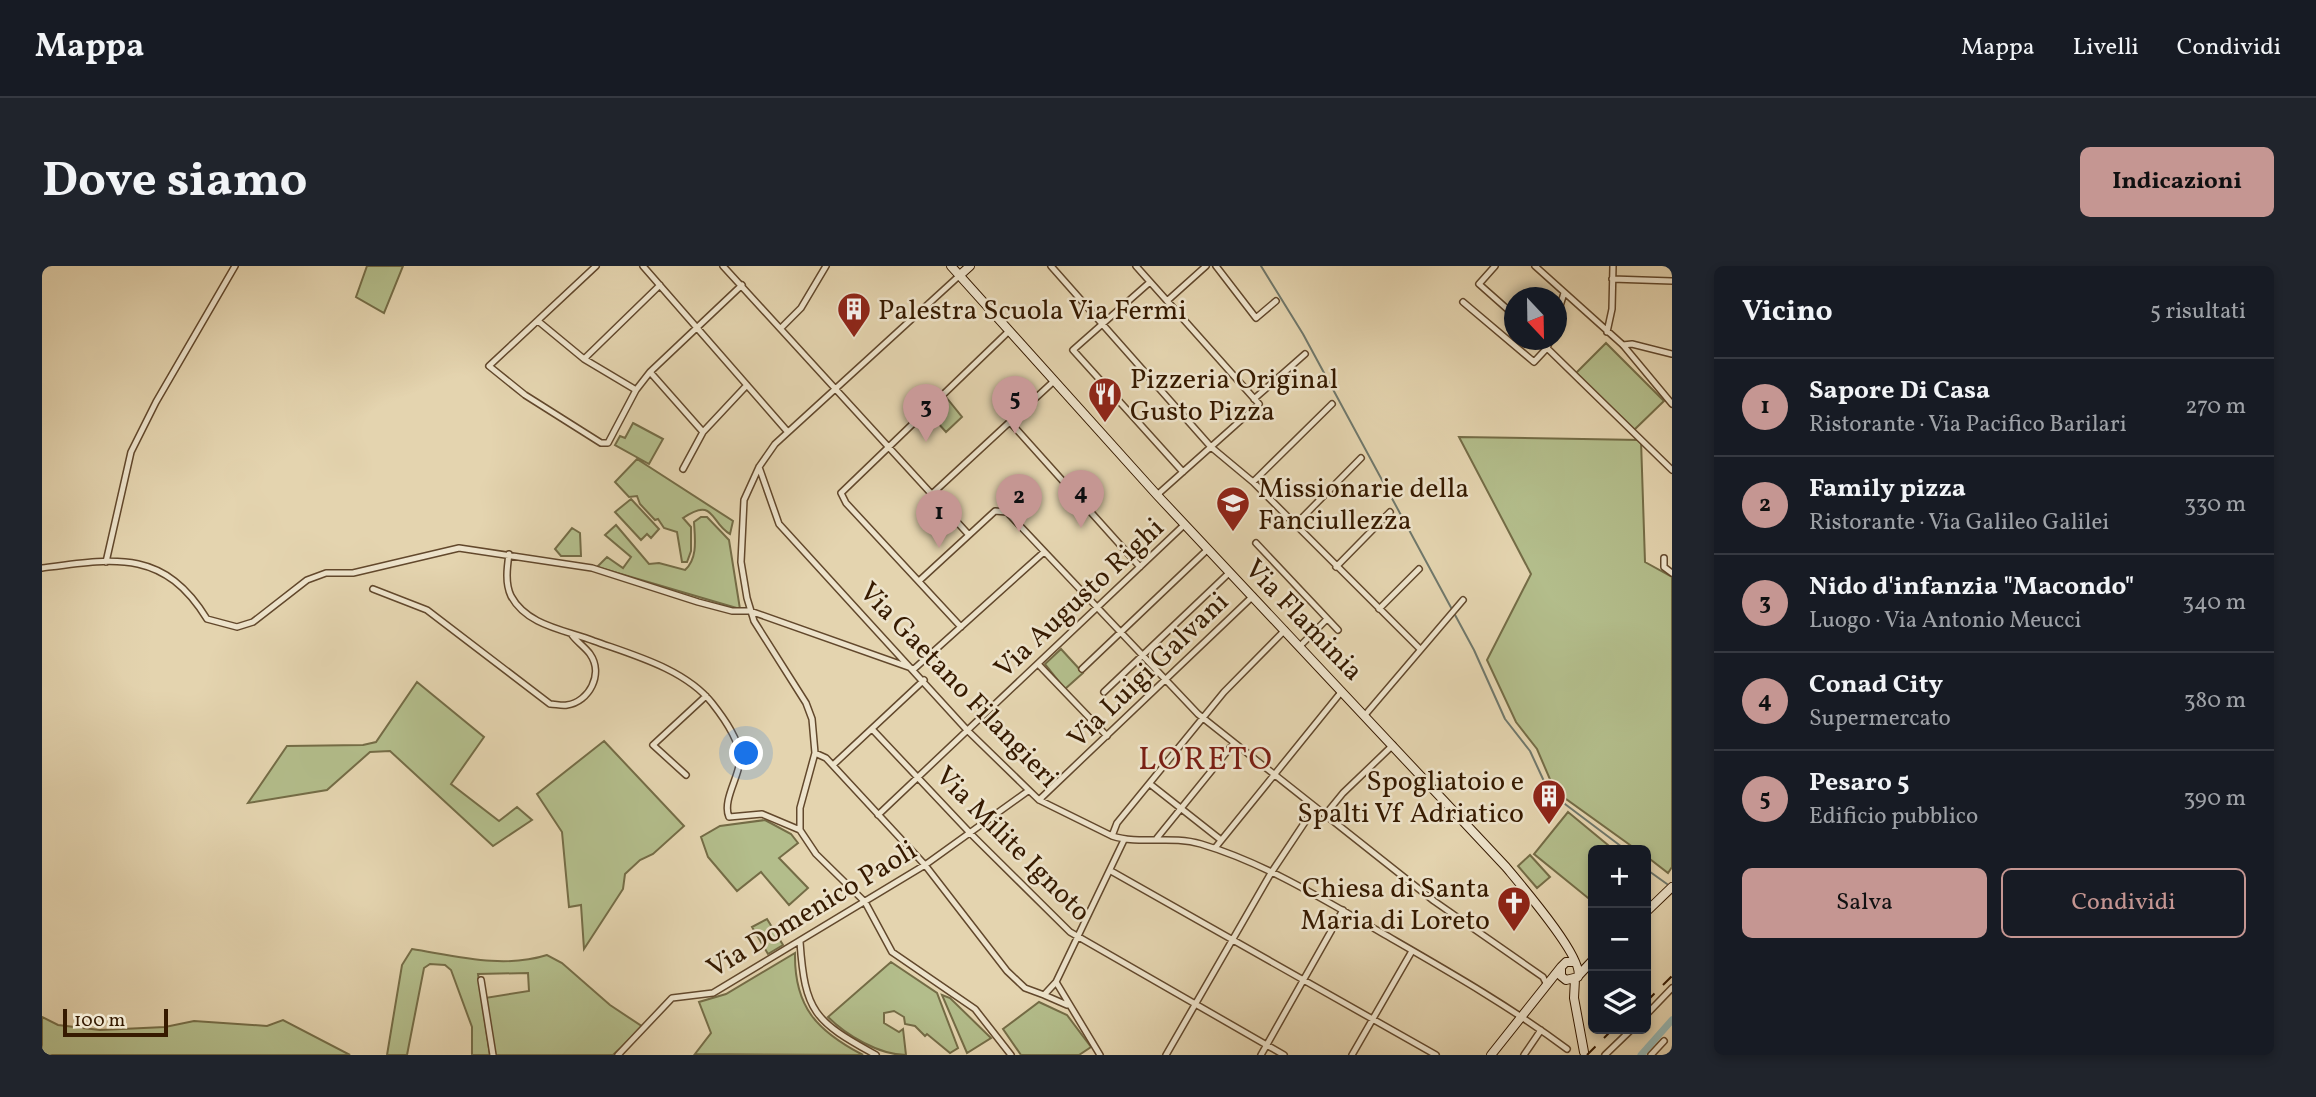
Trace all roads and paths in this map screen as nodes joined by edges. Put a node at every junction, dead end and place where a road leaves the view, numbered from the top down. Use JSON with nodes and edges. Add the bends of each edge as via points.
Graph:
{"nodes":[{"id":1,"x":235,"y":266,"type":"edge"},
{"id":2,"x":596,"y":266,"type":"edge"},
{"id":3,"x":643,"y":266,"type":"edge"},
{"id":4,"x":723,"y":266,"type":"edge"},
{"id":5,"x":826,"y":266,"type":"edge"},
{"id":6,"x":951,"y":266,"type":"edge"},
{"id":7,"x":970,"y":266,"type":"edge"},
{"id":8,"x":1051,"y":266,"type":"edge"},
{"id":9,"x":1136,"y":266,"type":"edge"},
{"id":10,"x":1206,"y":266,"type":"edge"},
{"id":11,"x":1216,"y":266,"type":"edge"},
{"id":12,"x":1495,"y":266,"type":"edge"},
{"id":13,"x":1535,"y":266,"type":"edge"},
{"id":14,"x":1613,"y":266,"type":"edge"},
{"id":15,"x":960,"y":275,"type":"junction"},
{"id":16,"x":1612,"y":279,"type":"junction"},
{"id":17,"x":1672,"y":281,"type":"edge"},
{"id":18,"x":1150,"y":282,"type":"junction"},
{"id":19,"x":660,"y":285,"type":"junction"},
{"id":20,"x":742,"y":285,"type":"junction"},
{"id":21,"x":1558,"y":287,"type":"edge"},
{"id":22,"x":1567,"y":296,"type":"edge"},
{"id":23,"x":1167,"y":301,"type":"junction"},
{"id":24,"x":1276,"y":301,"type":"dead end"},
{"id":25,"x":1463,"y":302,"type":"dead end"},
{"id":26,"x":1504,"y":306,"type":"edge"},
{"id":27,"x":538,"y":321,"type":"junction"},
{"id":28,"x":1103,"y":325,"type":"junction"},
{"id":29,"x":696,"y":328,"type":"junction"},
{"id":30,"x":780,"y":328,"type":"junction"},
{"id":31,"x":1009,"y":331,"type":"junction"},
{"id":32,"x":1607,"y":332,"type":"junction"},
{"id":33,"x":1504,"y":337,"type":"edge"},
{"id":34,"x":1623,"y":345,"type":"junction"},
{"id":35,"x":1520,"y":350,"type":"edge"},
{"id":36,"x":1545,"y":350,"type":"edge"},
{"id":37,"x":1549,"y":350,"type":"edge"},
{"id":38,"x":1305,"y":354,"type":"dead end"},
{"id":39,"x":1672,"y":355,"type":"edge"},
{"id":40,"x":584,"y":359,"type":"junction"},
{"id":41,"x":650,"y":372,"type":"junction"},
{"id":42,"x":1054,"y":381,"type":"junction"},
{"id":43,"x":747,"y":386,"type":"junction"},
{"id":44,"x":835,"y":387,"type":"junction"},
{"id":45,"x":636,"y":390,"type":"junction"},
{"id":46,"x":1254,"y":399,"type":"junction"},
{"id":47,"x":1332,"y":404,"type":"dead end"},
{"id":48,"x":1672,"y":404,"type":"edge"},
{"id":49,"x":1010,"y":422,"type":"junction"},
{"id":50,"x":787,"y":431,"type":"junction"},
{"id":51,"x":703,"y":432,"type":"junction"},
{"id":52,"x":888,"y":446,"type":"junction"},
{"id":53,"x":1211,"y":447,"type":"junction"},
{"id":54,"x":1361,"y":458,"type":"dead end"},
{"id":55,"x":759,"y":467,"type":"junction"},
{"id":56,"x":683,"y":469,"type":"dead end"},
{"id":57,"x":1672,"y":470,"type":"edge"},
{"id":58,"x":1183,"y":472,"type":"junction"},
{"id":59,"x":1253,"y":482,"type":"junction"},
{"id":60,"x":933,"y":493,"type":"junction"},
{"id":61,"x":1157,"y":495,"type":"junction"},
{"id":62,"x":1390,"y":512,"type":"dead end"},
{"id":63,"x":1184,"y":525,"type":"junction"},
{"id":64,"x":1295,"y":525,"type":"junction"},
{"id":65,"x":969,"y":535,"type":"junction"},
{"id":66,"x":1256,"y":543,"type":"dead end"},
{"id":67,"x":1208,"y":549,"type":"junction"},
{"id":68,"x":1044,"y":552,"type":"junction"},
{"id":69,"x":509,"y":554,"type":"junction"},
{"id":70,"x":1664,"y":558,"type":"dead end"},
{"id":71,"x":106,"y":562,"type":"junction"},
{"id":72,"x":1140,"y":567,"type":"junction"},
{"id":73,"x":1336,"y":567,"type":"junction"},
{"id":74,"x":42,"y":568,"type":"edge"},
{"id":75,"x":1419,"y":569,"type":"dead end"},
{"id":76,"x":1230,"y":572,"type":"junction"},
{"id":77,"x":1672,"y":573,"type":"edge"},
{"id":78,"x":919,"y":581,"type":"junction"},
{"id":79,"x":373,"y":589,"type":"dead end"},
{"id":80,"x":1253,"y":596,"type":"junction"},
{"id":81,"x":1463,"y":600,"type":"dead end"},
{"id":82,"x":1097,"y":608,"type":"junction"},
{"id":83,"x":1379,"y":609,"type":"junction"},
{"id":84,"x":750,"y":611,"type":"junction"},
{"id":85,"x":1327,"y":619,"type":"junction"},
{"id":86,"x":961,"y":627,"type":"junction"},
{"id":87,"x":1285,"y":630,"type":"junction"},
{"id":88,"x":1338,"y":631,"type":"dead end"},
{"id":89,"x":1120,"y":632,"type":"junction"},
{"id":90,"x":572,"y":635,"type":"junction"},
{"id":91,"x":1300,"y":646,"type":"junction"},
{"id":92,"x":1420,"y":649,"type":"junction"},
{"id":93,"x":1142,"y":656,"type":"junction"},
{"id":94,"x":1038,"y":664,"type":"junction"},
{"id":95,"x":914,"y":669,"type":"junction"},
{"id":96,"x":1082,"y":669,"type":"dead end"},
{"id":97,"x":924,"y":680,"type":"junction"},
{"id":98,"x":1165,"y":680,"type":"junction"},
{"id":99,"x":1342,"y":691,"type":"junction"},
{"id":100,"x":1104,"y":692,"type":"dead end"},
{"id":101,"x":706,"y":696,"type":"junction"},
{"id":102,"x":1365,"y":715,"type":"junction"},
{"id":103,"x":1202,"y":718,"type":"junction"},
{"id":104,"x":872,"y":729,"type":"junction"},
{"id":105,"x":967,"y":730,"type":"junction"},
{"id":106,"x":1107,"y":736,"type":"junction"},
{"id":107,"x":1234,"y":743,"type":"junction"},
{"id":108,"x":1393,"y":745,"type":"junction"},
{"id":109,"x":815,"y":753,"type":"junction"},
{"id":110,"x":832,"y":765,"type":"junction"},
{"id":111,"x":1274,"y":774,"type":"junction"},
{"id":112,"x":686,"y":775,"type":"dead end"},
{"id":113,"x":918,"y":777,"type":"junction"},
{"id":114,"x":1150,"y":784,"type":"junction"},
{"id":115,"x":1028,"y":791,"type":"junction"},
{"id":116,"x":1039,"y":800,"type":"junction"},
{"id":117,"x":1315,"y":807,"type":"junction"},
{"id":118,"x":1181,"y":808,"type":"junction"},
{"id":119,"x":1325,"y":815,"type":"junction"},
{"id":120,"x":878,"y":816,"type":"junction"},
{"id":121,"x":800,"y":819,"type":"junction"},
{"id":122,"x":780,"y":820,"type":"junction"},
{"id":123,"x":800,"y":831,"type":"junction"},
{"id":124,"x":971,"y":834,"type":"junction"},
{"id":125,"x":1112,"y":836,"type":"junction"},
{"id":126,"x":1157,"y":838,"type":"junction"},
{"id":127,"x":1124,"y":840,"type":"junction"},
{"id":128,"x":1221,"y":840,"type":"junction"},
{"id":129,"x":1215,"y":849,"type":"junction"},
{"id":130,"x":925,"y":866,"type":"junction"},
{"id":131,"x":1111,"y":871,"type":"junction"},
{"id":132,"x":1271,"y":873,"type":"junction"},
{"id":133,"x":1672,"y":887,"type":"edge"},
{"id":134,"x":865,"y":902,"type":"junction"},
{"id":135,"x":1650,"y":908,"type":"edge"},
{"id":136,"x":1343,"y":910,"type":"junction"},
{"id":137,"x":1078,"y":937,"type":"junction"},
{"id":138,"x":1233,"y":939,"type":"junction"},
{"id":139,"x":800,"y":942,"type":"junction"},
{"id":140,"x":1563,"y":945,"type":"junction"},
{"id":141,"x":1412,"y":951,"type":"junction"},
{"id":142,"x":1574,"y":962,"type":"junction"},
{"id":143,"x":1588,"y":962,"type":"edge"},
{"id":144,"x":1562,"y":965,"type":"junction"},
{"id":145,"x":1588,"y":965,"type":"edge"},
{"id":146,"x":1577,"y":977,"type":"junction"},
{"id":147,"x":1302,"y":979,"type":"junction"},
{"id":148,"x":481,"y":981,"type":"dead end"},
{"id":149,"x":1056,"y":982,"type":"junction"},
{"id":150,"x":1546,"y":983,"type":"junction"},
{"id":151,"x":940,"y":984,"type":"junction"},
{"id":152,"x":1672,"y":988,"type":"edge"},
{"id":153,"x":941,"y":995,"type":"dead end"},
{"id":154,"x":1044,"y":995,"type":"junction"},
{"id":155,"x":1067,"y":1004,"type":"junction"},
{"id":156,"x":1196,"y":1004,"type":"junction"},
{"id":157,"x":1651,"y":1010,"type":"edge"},
{"id":158,"x":1522,"y":1014,"type":"junction"},
{"id":159,"x":1373,"y":1018,"type":"junction"},
{"id":160,"x":1541,"y":1030,"type":"junction"},
{"id":161,"x":1627,"y":1034,"type":"edge"},
{"id":162,"x":1664,"y":1041,"type":"dead end"},
{"id":163,"x":1267,"y":1045,"type":"junction"},
{"id":164,"x":1567,"y":1049,"type":"dead end"},
{"id":165,"x":1584,"y":1052,"type":"dead end"},
{"id":166,"x":494,"y":1055,"type":"edge"},
{"id":167,"x":618,"y":1055,"type":"edge"},
{"id":168,"x":876,"y":1055,"type":"edge"},
{"id":169,"x":1010,"y":1055,"type":"edge"},
{"id":170,"x":1100,"y":1055,"type":"edge"},
{"id":171,"x":1166,"y":1055,"type":"edge"},
{"id":172,"x":1261,"y":1055,"type":"edge"},
{"id":173,"x":1284,"y":1055,"type":"edge"},
{"id":174,"x":1352,"y":1055,"type":"edge"},
{"id":175,"x":1436,"y":1055,"type":"edge"},
{"id":176,"x":1492,"y":1055,"type":"edge"},
{"id":177,"x":1524,"y":1055,"type":"edge"},
{"id":178,"x":1605,"y":1055,"type":"edge"},
{"id":179,"x":1651,"y":1055,"type":"edge"}],
"edges":[{"from":1,"to":71,"type":"street","via":[[131,452]]},
{"from":2,"to":27,"type":"street"},
{"from":3,"to":19,"type":"street"},
{"from":4,"to":20,"type":"street"},
{"from":5,"to":30,"type":"street","via":[[801,308]]},
{"from":6,"to":15,"type":"street","name":"Via Flaminia"},
{"from":7,"to":15,"type":"street"},
{"from":8,"to":28,"type":"street"},
{"from":9,"to":18,"type":"street"},
{"from":10,"to":23,"type":"street"},
{"from":11,"to":24,"type":"street","via":[[1256,318]]},
{"from":12,"to":26,"type":"street","via":[[1479,284]]},
{"from":13,"to":21,"type":"street"},
{"from":14,"to":16,"type":"street"},
{"from":15,"to":31,"type":"street","name":"Via Flaminia"},
{"from":15,"to":44,"type":"street"},
{"from":16,"to":17,"type":"street"},
{"from":16,"to":32,"type":"street"},
{"from":18,"to":23,"type":"street"},
{"from":18,"to":28,"type":"street"},
{"from":19,"to":29,"type":"street"},
{"from":19,"to":40,"type":"street"},
{"from":20,"to":29,"type":"street"},
{"from":20,"to":30,"type":"street"},
{"from":22,"to":32,"type":"street"},
{"from":23,"to":46,"type":"street"},
{"from":25,"to":33,"type":"street"},
{"from":27,"to":40,"type":"street"},
{"from":27,"to":45,"type":"street","via":[[489,366],[525,395],[601,443],[608,443]]},
{"from":28,"to":53,"type":"street"},
{"from":28,"to":58,"type":"street","via":[[1073,351]]},
{"from":29,"to":41,"type":"street"},
{"from":29,"to":43,"type":"street"},
{"from":30,"to":44,"type":"street"},
{"from":31,"to":42,"type":"street","name":"Via Flaminia"},
{"from":31,"to":52,"type":"street"},
{"from":32,"to":34,"type":"street"},
{"from":34,"to":39,"type":"street"},
{"from":34,"to":48,"type":"street"},
{"from":35,"to":36,"type":"street","via":[[1534,362]]},
{"from":37,"to":57,"type":"street"},
{"from":38,"to":46,"type":"street"},
{"from":40,"to":45,"type":"street"},
{"from":41,"to":45,"type":"street"},
{"from":41,"to":51,"type":"street"},
{"from":42,"to":49,"type":"street"},
{"from":42,"to":61,"type":"street","name":"Via Flaminia"},
{"from":43,"to":50,"type":"street"},
{"from":43,"to":51,"type":"street"},
{"from":44,"to":50,"type":"street"},
{"from":44,"to":52,"type":"street"},
{"from":46,"to":53,"type":"street","via":[[1259,404]]},
{"from":47,"to":59,"type":"street"},
{"from":49,"to":60,"type":"street"},
{"from":49,"to":72,"type":"street"},
{"from":50,"to":55,"type":"street"},
{"from":51,"to":56,"type":"street"},
{"from":52,"to":60,"type":"street"},
{"from":52,"to":78,"type":"street","via":[[841,493]]},
{"from":53,"to":58,"type":"street"},
{"from":53,"to":59,"type":"street"},
{"from":54,"to":64,"type":"street"},
{"from":55,"to":84,"type":"street","via":[[747,490],[741,520],[741,562]]},
{"from":55,"to":95,"type":"street","name":"Via Gaetano Filangieri","via":[[779,524]]},
{"from":58,"to":61,"type":"street"},
{"from":59,"to":64,"type":"street"},
{"from":60,"to":65,"type":"street"},
{"from":61,"to":63,"type":"street","name":"Via Flaminia"},
{"from":62,"to":73,"type":"street"},
{"from":63,"to":67,"type":"street","name":"Via Flaminia"},
{"from":63,"to":72,"type":"street","name":"Via Augusto Righi"},
{"from":64,"to":73,"type":"street"},
{"from":65,"to":68,"type":"street","via":[[995,512],[1007,512]]},
{"from":65,"to":78,"type":"street"},
{"from":66,"to":85,"type":"street"},
{"from":67,"to":76,"type":"street","name":"Via Flaminia"},
{"from":67,"to":89,"type":"street"},
{"from":68,"to":82,"type":"street"},
{"from":68,"to":86,"type":"street"},
{"from":69,"to":71,"type":"street","via":[[459,548],[353,573],[326,573],[307,580],[253,622],[237,627],[207,619],[168,574],[129,562]]},
{"from":69,"to":84,"type":"street","via":[[592,568],[698,602]]},
{"from":69,"to":90,"type":"street","via":[[506,575],[511,596],[526,614]]},
{"from":70,"to":77,"type":"street","via":[[1664,567]]},
{"from":71,"to":74,"type":"street"},
{"from":72,"to":82,"type":"street","name":"Via Augusto Righi"},
{"from":73,"to":83,"type":"street"},
{"from":75,"to":83,"type":"street"},
{"from":76,"to":80,"type":"street","name":"Via Flaminia"},
{"from":76,"to":93,"type":"street"},
{"from":78,"to":86,"type":"street"},
{"from":79,"to":90,"type":"street","via":[[427,610],[550,704],[566,705],[580,699],[591,690],[596,676],[590,653]]},
{"from":80,"to":87,"type":"street","name":"Via Flaminia"},
{"from":80,"to":98,"type":"street","name":"Via Luigi Galvani"},
{"from":81,"to":92,"type":"street"},
{"from":82,"to":89,"type":"street"},
{"from":82,"to":94,"type":"street","name":"Via Augusto Righi"},
{"from":83,"to":92,"type":"street"},
{"from":84,"to":95,"type":"street"},
{"from":84,"to":109,"type":"street","via":[[806,703],[815,732]]},
{"from":85,"to":88,"type":"street"},
{"from":85,"to":91,"type":"street"},
{"from":86,"to":95,"type":"street"},
{"from":87,"to":91,"type":"street","name":"Via Flaminia"},
{"from":87,"to":103,"type":"street"},
{"from":89,"to":93,"type":"street"},
{"from":89,"to":96,"type":"street"},
{"from":90,"to":101,"type":"street","via":[[674,673]]},
{"from":91,"to":99,"type":"street","name":"Via Flaminia"},
{"from":92,"to":102,"type":"street"},
{"from":93,"to":98,"type":"street"},
{"from":93,"to":100,"type":"street"},
{"from":94,"to":105,"type":"street","name":"Via Augusto Righi"},
{"from":94,"to":106,"type":"street"},
{"from":95,"to":97,"type":"street","name":"Via Gaetano Filangieri"},
{"from":97,"to":104,"type":"street"},
{"from":97,"to":105,"type":"street","name":"Via Gaetano Filangieri"},
{"from":98,"to":103,"type":"street"},
{"from":98,"to":106,"type":"street","name":"Via Luigi Galvani"},
{"from":99,"to":102,"type":"street","name":"Via Flaminia"},
{"from":99,"to":111,"type":"street"},
{"from":101,"to":112,"type":"street","via":[[653,745]]},
{"from":101,"to":122,"type":"street","via":[[739,748],[738,771],[727,806],[729,817],[762,814]]},
{"from":102,"to":108,"type":"street","name":"Via Flaminia"},
{"from":103,"to":107,"type":"street"},
{"from":103,"to":114,"type":"street"},
{"from":104,"to":110,"type":"street"},
{"from":104,"to":113,"type":"street","name":"Via Milite Ignoto"},
{"from":105,"to":113,"type":"street","name":"Via Augusto Righi"},
{"from":105,"to":115,"type":"street","name":"Via Gaetano Filangieri"},
{"from":106,"to":116,"type":"street","name":"Via Luigi Galvani"},
{"from":107,"to":111,"type":"street"},
{"from":107,"to":118,"type":"street"},
{"from":108,"to":119,"type":"street"},
{"from":108,"to":140,"type":"street","name":"Via Flaminia","via":[[1506,867]]},
{"from":109,"to":110,"type":"street"},
{"from":109,"to":121,"type":"street"},
{"from":110,"to":120,"type":"street"},
{"from":111,"to":117,"type":"street"},
{"from":111,"to":128,"type":"street"},
{"from":113,"to":120,"type":"street","name":"Via Augusto Righi"},
{"from":113,"to":124,"type":"street","name":"Via Milite Ignoto"},
{"from":114,"to":118,"type":"street"},
{"from":114,"to":125,"type":"street","via":[[1117,823]]},
{"from":115,"to":116,"type":"street","name":"Via Gaetano Filangieri"},
{"from":115,"to":124,"type":"street","name":"Via Domenico Paoli"},
{"from":116,"to":125,"type":"street","name":"Via Gaetano Filangieri"},
{"from":117,"to":119,"type":"street"},
{"from":117,"to":132,"type":"street"},
{"from":118,"to":126,"type":"street"},
{"from":118,"to":128,"type":"street"},
{"from":119,"to":150,"type":"street"},
{"from":120,"to":130,"type":"street"},
{"from":121,"to":122,"type":"street"},
{"from":121,"to":123,"type":"street"},
{"from":122,"to":123,"type":"street"},
{"from":123,"to":134,"type":"street","via":[[816,854]]},
{"from":124,"to":130,"type":"street","name":"Via Domenico Paoli"},
{"from":124,"to":137,"type":"street","name":"Via Milite Ignoto"},
{"from":125,"to":127,"type":"street","name":"Via Gaetano Filangieri"},
{"from":126,"to":127,"type":"street","name":"Via Gaetano Filangieri"},
{"from":126,"to":129,"type":"street","name":"Via Gaetano Filangieri"},
{"from":127,"to":131,"type":"street"},
{"from":128,"to":129,"type":"street"},
{"from":129,"to":132,"type":"street","name":"Via Gaetano Filangieri"},
{"from":130,"to":134,"type":"street","name":"Via Domenico Paoli"},
{"from":130,"to":154,"type":"street","via":[[1007,971],[1025,988]]},
{"from":131,"to":137,"type":"street"},
{"from":131,"to":138,"type":"street"},
{"from":132,"to":136,"type":"street","name":"Via Gaetano Filangieri"},
{"from":132,"to":138,"type":"street"},
{"from":133,"to":135,"type":"street"},
{"from":134,"to":139,"type":"street","name":"Via Domenico Paoli"},
{"from":134,"to":151,"type":"street","via":[[892,951]]},
{"from":136,"to":141,"type":"street","name":"Via Gaetano Filangieri"},
{"from":136,"to":147,"type":"street"},
{"from":137,"to":149,"type":"street"},
{"from":137,"to":156,"type":"street","name":"Via Milite Ignoto"},
{"from":138,"to":147,"type":"street"},
{"from":138,"to":156,"type":"street"},
{"from":139,"to":167,"type":"street","name":"Via Domenico Paoli","via":[[713,993],[672,998]]},
{"from":139,"to":168,"type":"street","via":[[803,984],[810,1004],[841,1036]]},
{"from":140,"to":142,"type":"street","name":"Via Flaminia"},
{"from":140,"to":144,"type":"street"},
{"from":141,"to":158,"type":"street","name":"Via Gaetano Filangieri"},
{"from":141,"to":159,"type":"street"},
{"from":142,"to":143,"type":"street"},
{"from":142,"to":144,"type":"street"},
{"from":142,"to":146,"type":"street","name":"Via Flaminia"},
{"from":144,"to":146,"type":"street","via":[[1563,978]]},
{"from":144,"to":150,"type":"street"},
{"from":145,"to":146,"type":"street"},
{"from":146,"to":165,"type":"street","name":"Via Flaminia","via":[[1574,998]]},
{"from":147,"to":159,"type":"street"},
{"from":147,"to":163,"type":"street"},
{"from":148,"to":166,"type":"street"},
{"from":149,"to":154,"type":"street"},
{"from":149,"to":155,"type":"street"},
{"from":150,"to":158,"type":"street"},
{"from":151,"to":153,"type":"street"},
{"from":151,"to":169,"type":"street","via":[[975,1009]]},
{"from":152,"to":157,"type":"street"},
{"from":154,"to":155,"type":"street"},
{"from":155,"to":170,"type":"street"},
{"from":156,"to":163,"type":"street","name":"Via Milite Ignoto"},
{"from":156,"to":171,"type":"street"},
{"from":158,"to":160,"type":"street","name":"Via Gaetano Filangieri"},
{"from":158,"to":176,"type":"street"},
{"from":159,"to":174,"type":"street"},
{"from":159,"to":175,"type":"street"},
{"from":160,"to":164,"type":"street","name":"Via Gaetano Filangieri"},
{"from":160,"to":177,"type":"street"},
{"from":161,"to":178,"type":"street"},
{"from":162,"to":179,"type":"street"},
{"from":163,"to":172,"type":"street"},
{"from":163,"to":173,"type":"street","name":"Via Milite Ignoto"}]}
